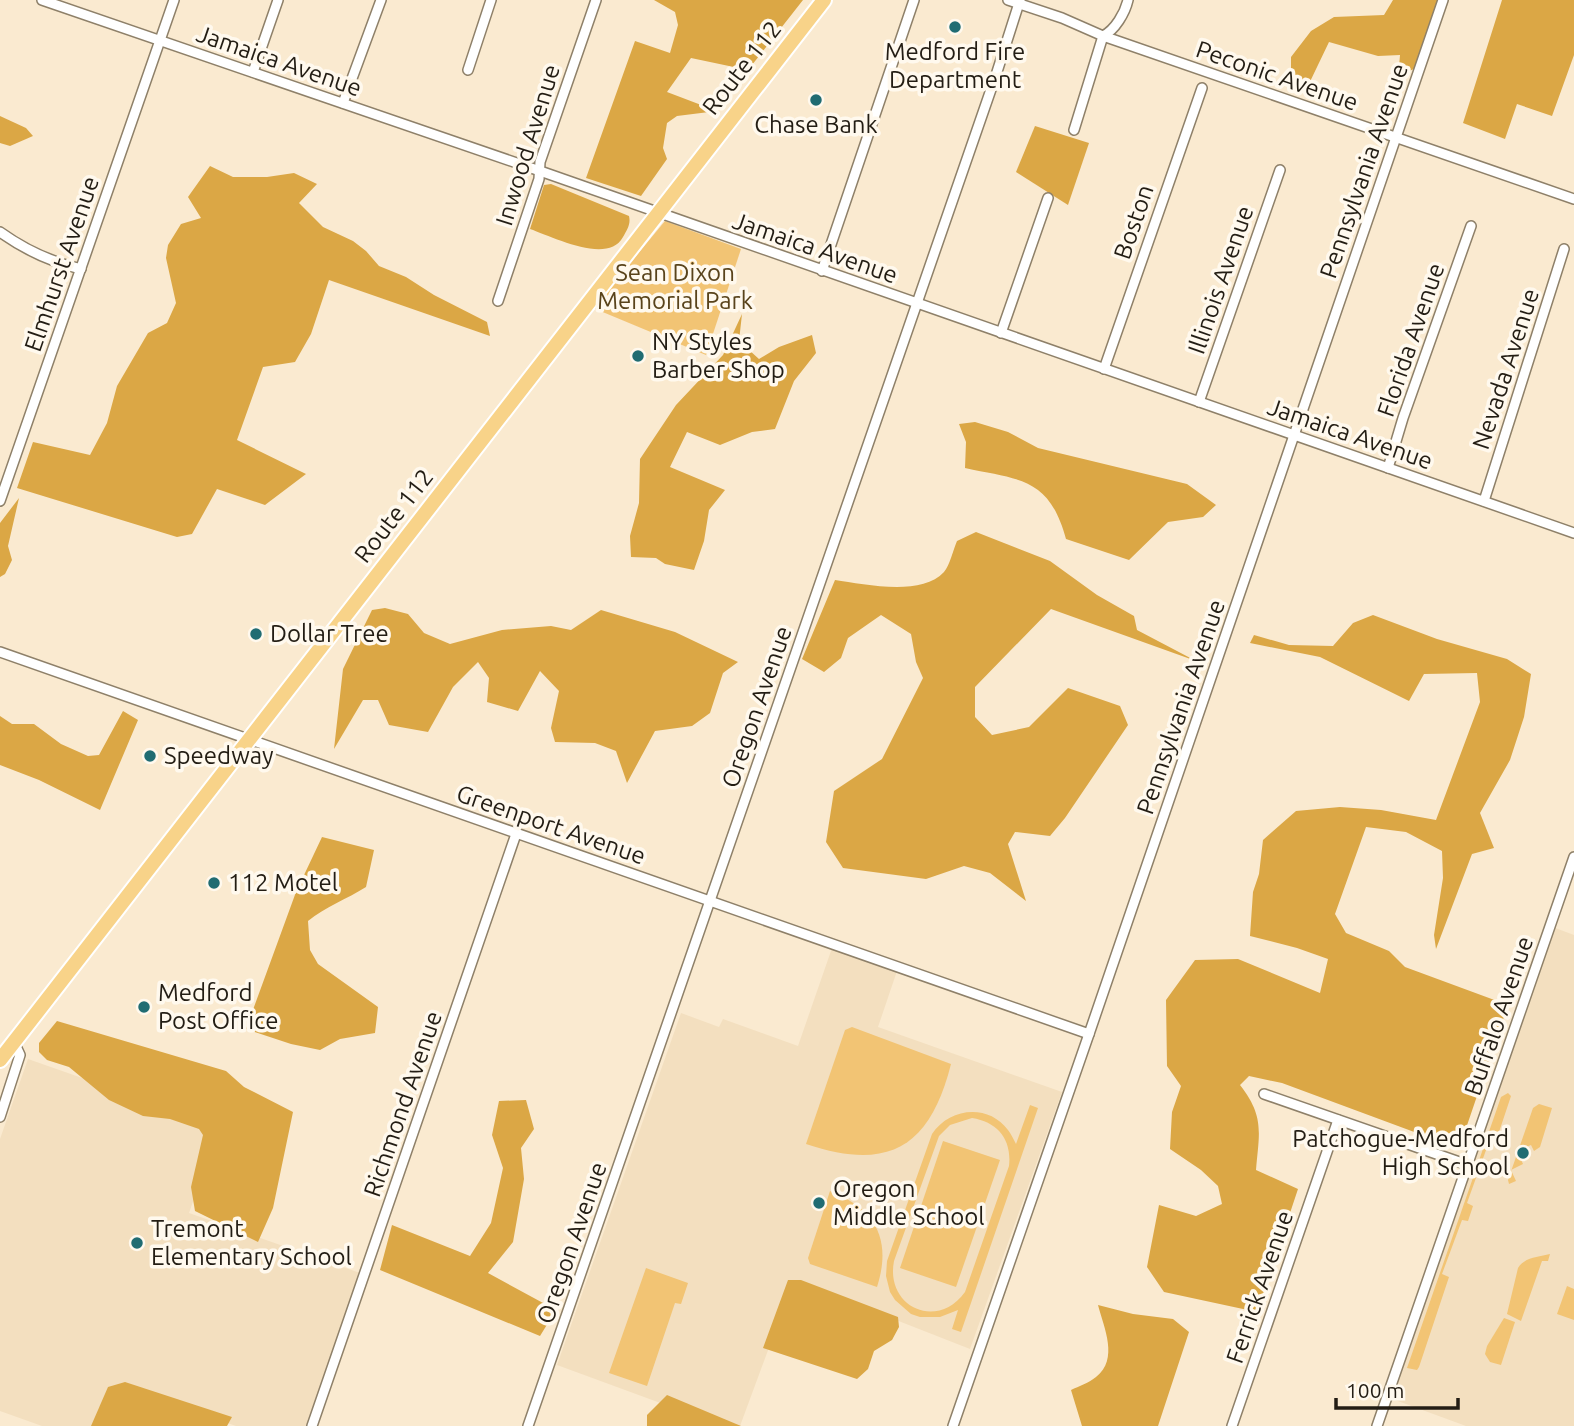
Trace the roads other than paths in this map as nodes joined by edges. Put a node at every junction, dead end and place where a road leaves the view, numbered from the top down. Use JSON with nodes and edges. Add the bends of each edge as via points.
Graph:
{"nodes":[{"id":1,"x":43,"y":0,"type":"edge"},
{"id":2,"x":174,"y":0,"type":"edge"},
{"id":3,"x":278,"y":0,"type":"edge"},
{"id":4,"x":381,"y":0,"type":"edge"},
{"id":5,"x":491,"y":0,"type":"edge"},
{"id":6,"x":596,"y":0,"type":"edge"},
{"id":7,"x":824,"y":0,"type":"edge"},
{"id":8,"x":914,"y":0,"type":"edge"},
{"id":9,"x":1008,"y":0,"type":"edge"},
{"id":10,"x":1128,"y":0,"type":"edge"},
{"id":11,"x":1443,"y":0,"type":"edge"},
{"id":12,"x":1019,"y":2,"type":"edge"},
{"id":13,"x":66,"y":4,"type":"edge"},
{"id":14,"x":1103,"y":36,"type":"junction"},
{"id":15,"x":160,"y":40,"type":"junction"},
{"id":16,"x":468,"y":70,"type":"dead end"},
{"id":17,"x":253,"y":72,"type":"junction"},
{"id":18,"x":1202,"y":88,"type":"dead end"},
{"id":19,"x":343,"y":103,"type":"junction"},
{"id":20,"x":1074,"y":130,"type":"dead end"},
{"id":21,"x":1395,"y":137,"type":"junction"},
{"id":22,"x":1280,"y":170,"type":"dead end"},
{"id":23,"x":540,"y":171,"type":"junction"},
{"id":24,"x":1048,"y":198,"type":"dead end"},
{"id":25,"x":1574,"y":199,"type":"edge"},
{"id":26,"x":658,"y":214,"type":"junction"},
{"id":27,"x":1471,"y":226,"type":"dead end"},
{"id":28,"x":0,"y":232,"type":"edge"},
{"id":29,"x":1564,"y":249,"type":"dead end"},
{"id":30,"x":81,"y":269,"type":"junction"},
{"id":31,"x":822,"y":271,"type":"junction"},
{"id":32,"x":498,"y":301,"type":"dead end"},
{"id":33,"x":917,"y":304,"type":"junction"},
{"id":34,"x":1001,"y":333,"type":"junction"},
{"id":35,"x":1104,"y":369,"type":"junction"},
{"id":36,"x":1199,"y":402,"type":"junction"},
{"id":37,"x":1294,"y":435,"type":"junction"},
{"id":38,"x":1388,"y":468,"type":"junction"},
{"id":39,"x":0,"y":500,"type":"edge"},
{"id":40,"x":1484,"y":501,"type":"junction"},
{"id":41,"x":1574,"y":533,"type":"edge"},
{"id":42,"x":0,"y":652,"type":"edge"},
{"id":43,"x":250,"y":738,"type":"junction"},
{"id":44,"x":516,"y":835,"type":"junction"},
{"id":45,"x":1574,"y":857,"type":"edge"},
{"id":46,"x":710,"y":901,"type":"junction"},
{"id":47,"x":1089,"y":1034,"type":"junction"},
{"id":48,"x":14,"y":1042,"type":"junction"},
{"id":49,"x":0,"y":1060,"type":"edge"},
{"id":50,"x":1264,"y":1094,"type":"dead end"},
{"id":51,"x":0,"y":1117,"type":"edge"},
{"id":52,"x":1338,"y":1120,"type":"junction"},
{"id":53,"x":1468,"y":1165,"type":"junction"},
{"id":54,"x":312,"y":1426,"type":"edge"},
{"id":55,"x":528,"y":1426,"type":"edge"},
{"id":56,"x":953,"y":1426,"type":"edge"},
{"id":57,"x":1232,"y":1426,"type":"edge"},
{"id":58,"x":1377,"y":1426,"type":"edge"}],
"edges":[{"from":1,"to":13,"type":"street","name":"Jamaica Avenue"},
{"from":2,"to":15,"type":"street","name":"Elmhurst Avenue"},
{"from":3,"to":17,"type":"street"},
{"from":4,"to":19,"type":"street"},
{"from":5,"to":16,"type":"street"},
{"from":6,"to":23,"type":"street","name":"Inwood Avenue"},
{"from":7,"to":26,"type":"main road","name":"Route 112"},
{"from":8,"to":31,"type":"street"},
{"from":9,"to":12,"type":"street","name":"Peconic Avenue"},
{"from":10,"to":14,"type":"street","via":[[1111,32]]},
{"from":11,"to":21,"type":"street","name":"Pennsylvania Avenue"},
{"from":12,"to":14,"type":"street","name":"Peconic Avenue"},
{"from":12,"to":33,"type":"street","name":"Oregon Avenue"},
{"from":13,"to":15,"type":"street","name":"Jamaica Avenue"},
{"from":14,"to":20,"type":"street"},
{"from":14,"to":21,"type":"street","name":"Peconic Avenue"},
{"from":15,"to":17,"type":"street","name":"Jamaica Avenue"},
{"from":15,"to":30,"type":"street","name":"Elmhurst Avenue"},
{"from":17,"to":19,"type":"street","name":"Jamaica Avenue"},
{"from":18,"to":35,"type":"street","name":"Boston"},
{"from":19,"to":23,"type":"street","name":"Jamaica Avenue"},
{"from":21,"to":25,"type":"street","name":"Peconic Avenue"},
{"from":21,"to":37,"type":"street","name":"Pennsylvania Avenue"},
{"from":22,"to":36,"type":"street","name":"Illinois Avenue"},
{"from":23,"to":26,"type":"street","name":"Jamaica Avenue"},
{"from":23,"to":32,"type":"street","name":"Inwood Avenue"},
{"from":24,"to":34,"type":"street"},
{"from":26,"to":31,"type":"street","name":"Jamaica Avenue"},
{"from":26,"to":43,"type":"main road","name":"Route 112"},
{"from":27,"to":38,"type":"street","name":"Florida Avenue"},
{"from":28,"to":30,"type":"street","via":[[51,262]]},
{"from":29,"to":40,"type":"street","name":"Nevada Avenue"},
{"from":30,"to":39,"type":"street","name":"Elmhurst Avenue"},
{"from":31,"to":33,"type":"street","name":"Jamaica Avenue"},
{"from":33,"to":34,"type":"street","name":"Jamaica Avenue"},
{"from":33,"to":46,"type":"street","name":"Oregon Avenue"},
{"from":34,"to":35,"type":"street","name":"Jamaica Avenue"},
{"from":35,"to":36,"type":"street","name":"Jamaica Avenue"},
{"from":36,"to":37,"type":"street","name":"Jamaica Avenue"},
{"from":37,"to":38,"type":"street","name":"Jamaica Avenue"},
{"from":37,"to":47,"type":"street","name":"Pennsylvania Avenue"},
{"from":38,"to":40,"type":"street","name":"Jamaica Avenue"},
{"from":40,"to":41,"type":"street","name":"Jamaica Avenue"},
{"from":42,"to":43,"type":"street","name":"Greenport Avenue"},
{"from":43,"to":44,"type":"street","name":"Greenport Avenue"},
{"from":43,"to":48,"type":"main road","name":"Route 112"},
{"from":44,"to":46,"type":"street","name":"Greenport Avenue"},
{"from":44,"to":54,"type":"street","name":"Richmond Avenue"},
{"from":45,"to":53,"type":"street","name":"Buffalo Avenue"},
{"from":46,"to":47,"type":"street","name":"Greenport Avenue"},
{"from":46,"to":55,"type":"street","name":"Oregon Avenue"},
{"from":47,"to":56,"type":"street","name":"Pennsylvania Avenue"},
{"from":48,"to":49,"type":"main road","name":"Route 112"},
{"from":48,"to":51,"type":"street","via":[[18,1062]]},
{"from":50,"to":52,"type":"street"},
{"from":52,"to":53,"type":"street"},
{"from":52,"to":57,"type":"street","name":"Ferrick Avenue"},
{"from":53,"to":58,"type":"street","name":"Buffalo Avenue"}]}
